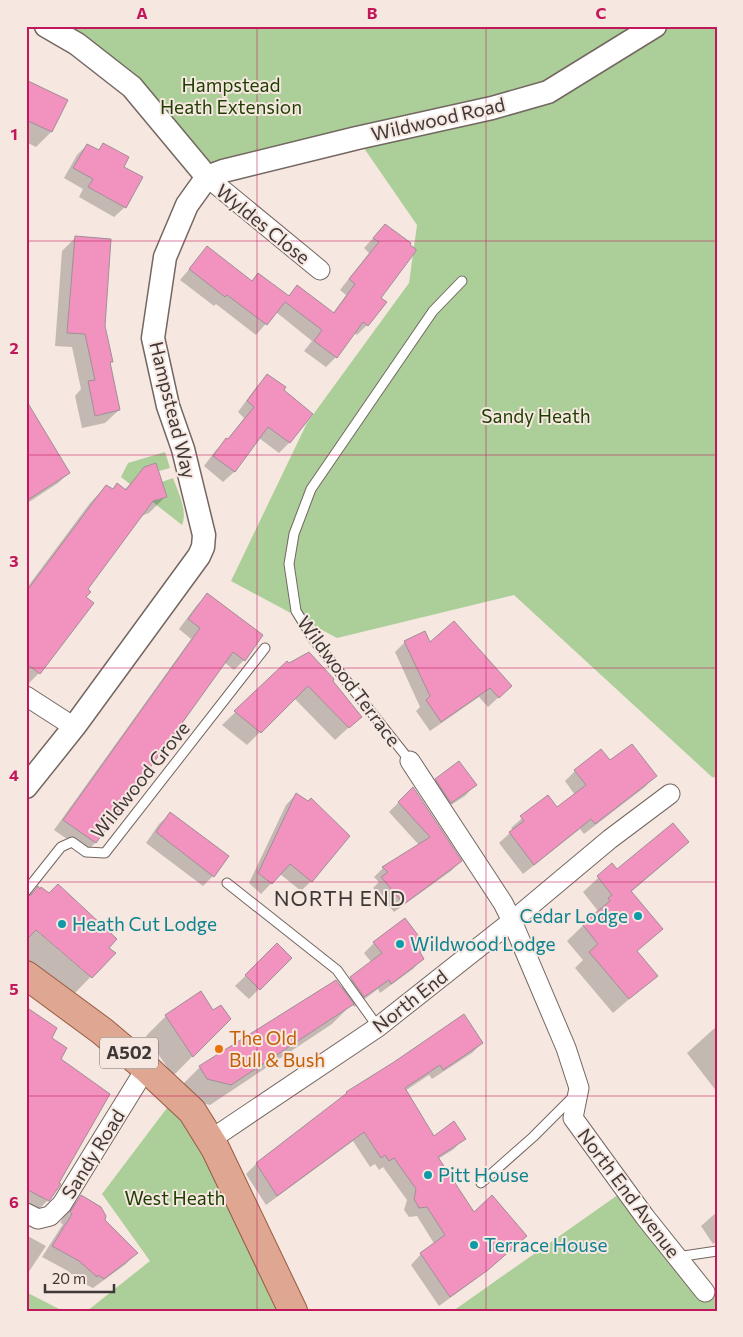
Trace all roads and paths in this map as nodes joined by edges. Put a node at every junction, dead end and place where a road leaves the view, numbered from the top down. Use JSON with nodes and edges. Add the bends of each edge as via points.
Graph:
{"nodes":[{"id":1,"x":46,"y":26,"type":"edge"},
{"id":2,"x":655,"y":26,"type":"edge"},
{"id":3,"x":206,"y":177,"type":"junction"},
{"id":4,"x":320,"y":270,"type":"dead end"},
{"id":5,"x":462,"y":281,"type":"dead end"},
{"id":6,"x":265,"y":648,"type":"dead end"},
{"id":7,"x":26,"y":696,"type":"edge"},
{"id":8,"x":74,"y":727,"type":"junction"},
{"id":9,"x":410,"y":761,"type":"joint"},
{"id":10,"x":26,"y":787,"type":"edge"},
{"id":11,"x":670,"y":794,"type":"dead end"},
{"id":12,"x":228,"y":883,"type":"dead end"},
{"id":13,"x":26,"y":891,"type":"edge"},
{"id":14,"x":512,"y":921,"type":"junction"},
{"id":15,"x":26,"y":974,"type":"edge"},
{"id":16,"x":378,"y":1027,"type":"junction"},
{"id":17,"x":146,"y":1068,"type":"junction"},
{"id":18,"x":578,"y":1091,"type":"junction"},
{"id":19,"x":210,"y":1140,"type":"junction"},
{"id":20,"x":481,"y":1183,"type":"dead end"},
{"id":21,"x":26,"y":1214,"type":"edge"},
{"id":22,"x":717,"y":1251,"type":"edge"},
{"id":23,"x":677,"y":1257,"type":"junction"},
{"id":24,"x":704,"y":1292,"type":"dead end"},
{"id":25,"x":293,"y":1311,"type":"edge"}],
"edges":[{"from":1,"to":3,"type":"street","via":[[77,44],[132,87]]},
{"from":2,"to":3,"type":"street","name":"Wildwood Road","via":[[548,92]]},
{"from":3,"to":4,"type":"street","name":"Wyldes Close"},
{"from":3,"to":8,"type":"street","name":"Hampstead Way","via":[[187,205],[165,257],[153,338],[168,406],[183,449],[204,535],[203,547]]},
{"from":5,"to":9,"type":"lane","name":"Wildwood Terrace","via":[[433,311],[311,489],[294,534],[289,564],[296,612],[314,640]]},
{"from":6,"to":13,"type":"lane","name":"Wildwood Grove","via":[[105,852],[86,852],[72,842],[61,847]]},
{"from":7,"to":8,"type":"street"},
{"from":8,"to":10,"type":"street","name":"Hampstead Way"},
{"from":9,"to":14,"type":"street","name":"Wildwood Terrace"},
{"from":11,"to":14,"type":"street","name":"North End","via":[[610,839]]},
{"from":12,"to":16,"type":"lane","via":[[337,970]]},
{"from":14,"to":16,"type":"street","name":"North End"},
{"from":14,"to":18,"type":"street","name":"North End Avenue","via":[[566,1048]]},
{"from":15,"to":17,"type":"main road","number":"A502"},
{"from":16,"to":19,"type":"street","name":"North End"},
{"from":17,"to":19,"type":"main road","number":"A502","via":[[192,1111]]},
{"from":17,"to":21,"type":"street","name":"Sandy Road","via":[[62,1204],[50,1216],[38,1219]]},
{"from":18,"to":20,"type":"lane"},
{"from":18,"to":23,"type":"street","name":"North End Avenue","via":[[573,1118]]},
{"from":19,"to":25,"type":"main road","number":"A502"},
{"from":22,"to":23,"type":"lane"},
{"from":23,"to":24,"type":"street","name":"North End Avenue"}]}
